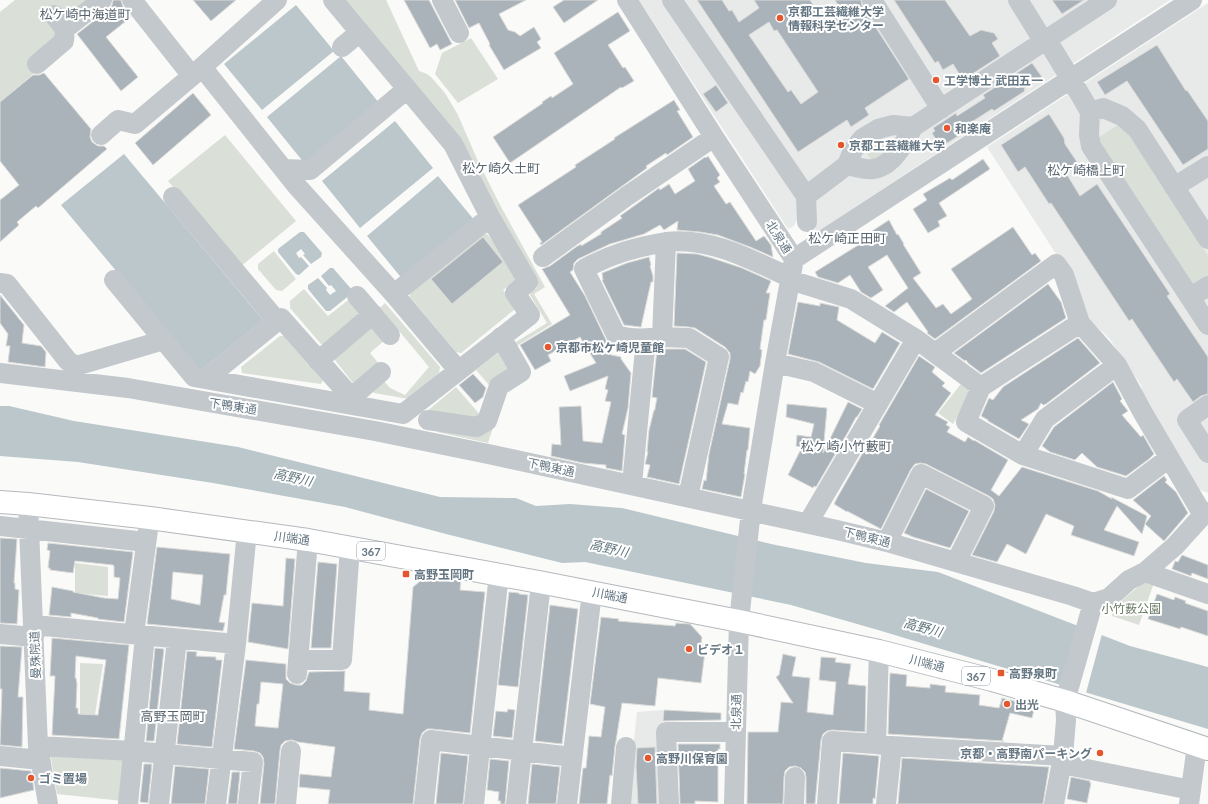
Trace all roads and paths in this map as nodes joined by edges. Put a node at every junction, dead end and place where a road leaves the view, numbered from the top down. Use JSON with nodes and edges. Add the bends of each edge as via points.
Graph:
{"nodes":[{"id":1,"x":102,"y":0,"type":"edge"},
{"id":2,"x":132,"y":0,"type":"edge"},
{"id":3,"x":277,"y":0,"type":"edge"},
{"id":4,"x":333,"y":0,"type":"edge"},
{"id":5,"x":442,"y":0,"type":"edge"},
{"id":6,"x":627,"y":0,"type":"edge"},
{"id":7,"x":672,"y":0,"type":"edge"},
{"id":8,"x":872,"y":0,"type":"edge"},
{"id":9,"x":1018,"y":0,"type":"edge"},
{"id":10,"x":1107,"y":0,"type":"edge"},
{"id":11,"x":1192,"y":0,"type":"edge"},
{"id":12,"x":360,"y":32,"type":"junction"},
{"id":13,"x":459,"y":33,"type":"dead end"},
{"id":14,"x":1045,"y":41,"type":"junction"},
{"id":15,"x":342,"y":47,"type":"dead end"},
{"id":16,"x":36,"y":64,"type":"dead end"},
{"id":17,"x":197,"y":72,"type":"junction"},
{"id":18,"x":1071,"y":79,"type":"junction"},
{"id":19,"x":407,"y":89,"type":"junction"},
{"id":20,"x":941,"y":109,"type":"junction"},
{"id":21,"x":1090,"y":112,"type":"junction"},
{"id":22,"x":913,"y":127,"type":"junction"},
{"id":23,"x":101,"y":135,"type":"dead end"},
{"id":24,"x":714,"y":137,"type":"junction"},
{"id":25,"x":847,"y":165,"type":"junction"},
{"id":26,"x":1208,"y":166,"type":"edge"},
{"id":27,"x":284,"y":169,"type":"junction"},
{"id":28,"x":310,"y":170,"type":"junction"},
{"id":29,"x":1174,"y":187,"type":"junction"},
{"id":30,"x":806,"y":196,"type":"junction"},
{"id":31,"x":173,"y":197,"type":"dead end"},
{"id":32,"x":308,"y":198,"type":"junction"},
{"id":33,"x":490,"y":217,"type":"junction"},
{"id":34,"x":807,"y":222,"type":"dead end"},
{"id":35,"x":1208,"y":239,"type":"edge"},
{"id":36,"x":666,"y":242,"type":"junction"},
{"id":37,"x":544,"y":257,"type":"dead end"},
{"id":38,"x":792,"y":273,"type":"junction"},
{"id":39,"x":114,"y":280,"type":"dead end"},
{"id":40,"x":0,"y":283,"type":"edge"},
{"id":41,"x":1208,"y":286,"type":"edge"},
{"id":42,"x":394,"y":294,"type":"junction"},
{"id":43,"x":357,"y":296,"type":"dead end"},
{"id":44,"x":1190,"y":298,"type":"junction"},
{"id":45,"x":373,"y":314,"type":"junction"},
{"id":46,"x":277,"y":321,"type":"junction"},
{"id":47,"x":1080,"y":323,"type":"junction"},
{"id":48,"x":1208,"y":325,"type":"edge"},
{"id":49,"x":390,"y":335,"type":"dead end"},
{"id":50,"x":501,"y":338,"type":"junction"},
{"id":51,"x":654,"y":338,"type":"junction"},
{"id":52,"x":916,"y":339,"type":"junction"},
{"id":53,"x":164,"y":340,"type":"junction"},
{"id":54,"x":935,"y":353,"type":"junction"},
{"id":55,"x":318,"y":361,"type":"junction"},
{"id":56,"x":775,"y":363,"type":"junction"},
{"id":57,"x":1117,"y":365,"type":"junction"},
{"id":58,"x":458,"y":370,"type":"junction"},
{"id":59,"x":381,"y":372,"type":"dead end"},
{"id":60,"x":0,"y":373,"type":"edge"},
{"id":61,"x":207,"y":378,"type":"junction"},
{"id":62,"x":981,"y":387,"type":"junction"},
{"id":63,"x":355,"y":402,"type":"junction"},
{"id":64,"x":878,"y":404,"type":"junction"},
{"id":65,"x":1208,"y":405,"type":"edge"},
{"id":66,"x":428,"y":420,"type":"dead end"},
{"id":67,"x":1208,"y":454,"type":"edge"},
{"id":68,"x":1023,"y":455,"type":"junction"},
{"id":69,"x":1169,"y":458,"type":"junction"},
{"id":70,"x":632,"y":484,"type":"junction"},
{"id":71,"x":688,"y":497,"type":"junction"},
{"id":72,"x":0,"y":502,"type":"edge"},
{"id":73,"x":28,"y":504,"type":"junction"},
{"id":74,"x":1206,"y":513,"type":"edge"},
{"id":75,"x":750,"y":517,"type":"junction"},
{"id":76,"x":150,"y":518,"type":"junction"},
{"id":77,"x":808,"y":523,"type":"junction"},
{"id":78,"x":0,"y":526,"type":"edge"},
{"id":79,"x":29,"y":529,"type":"junction"},
{"id":80,"x":247,"y":531,"type":"junction"},
{"id":81,"x":308,"y":540,"type":"junction"},
{"id":82,"x":146,"y":542,"type":"junction"},
{"id":83,"x":887,"y":542,"type":"junction"},
{"id":84,"x":350,"y":547,"type":"junction"},
{"id":85,"x":956,"y":562,"type":"junction"},
{"id":86,"x":1144,"y":572,"type":"junction"},
{"id":87,"x":497,"y":574,"type":"junction"},
{"id":88,"x":539,"y":582,"type":"junction"},
{"id":89,"x":592,"y":592,"type":"junction"},
{"id":90,"x":1208,"y":594,"type":"edge"},
{"id":91,"x":1092,"y":606,"type":"junction"},
{"id":92,"x":740,"y":612,"type":"junction"},
{"id":93,"x":34,"y":631,"type":"junction"},
{"id":94,"x":0,"y":634,"type":"edge"},
{"id":95,"x":140,"y":635,"type":"junction"},
{"id":96,"x":177,"y":639,"type":"junction"},
{"id":97,"x":236,"y":644,"type":"junction"},
{"id":98,"x":879,"y":651,"type":"junction"},
{"id":99,"x":1067,"y":694,"type":"junction"},
{"id":100,"x":736,"y":732,"type":"junction"},
{"id":101,"x":884,"y":745,"type":"junction"},
{"id":102,"x":481,"y":746,"type":"junction"},
{"id":103,"x":626,"y":747,"type":"dead end"},
{"id":104,"x":1203,"y":747,"type":"edge"},
{"id":105,"x":133,"y":751,"type":"junction"},
{"id":106,"x":291,"y":751,"type":"dead end"},
{"id":107,"x":522,"y":751,"type":"junction"},
{"id":108,"x":1065,"y":751,"type":"junction"},
{"id":109,"x":39,"y":753,"type":"junction"},
{"id":110,"x":164,"y":754,"type":"junction"},
{"id":111,"x":0,"y":756,"type":"edge"},
{"id":112,"x":572,"y":757,"type":"junction"},
{"id":113,"x":221,"y":759,"type":"junction"},
{"id":114,"x":795,"y":778,"type":"dead end"},
{"id":115,"x":1190,"y":797,"type":"edge"},
{"id":116,"x":48,"y":804,"type":"edge"},
{"id":117,"x":128,"y":804,"type":"edge"},
{"id":118,"x":159,"y":804,"type":"edge"},
{"id":119,"x":216,"y":804,"type":"edge"},
{"id":120,"x":248,"y":804,"type":"edge"},
{"id":121,"x":286,"y":804,"type":"edge"},
{"id":122,"x":424,"y":804,"type":"edge"},
{"id":123,"x":474,"y":804,"type":"edge"},
{"id":124,"x":516,"y":804,"type":"edge"},
{"id":125,"x":567,"y":804,"type":"edge"},
{"id":126,"x":621,"y":804,"type":"edge"},
{"id":127,"x":669,"y":804,"type":"edge"},
{"id":128,"x":734,"y":804,"type":"edge"},
{"id":129,"x":794,"y":804,"type":"edge"},
{"id":130,"x":827,"y":804,"type":"edge"},
{"id":131,"x":886,"y":804,"type":"edge"},
{"id":132,"x":1054,"y":804,"type":"edge"}],
"edges":[{"from":1,"to":16,"type":"street","via":[[59,22],[64,42]]},
{"from":2,"to":17,"type":"street"},
{"from":3,"to":17,"type":"street"},
{"from":4,"to":12,"type":"street"},
{"from":5,"to":13,"type":"street"},
{"from":6,"to":24,"type":"street","name":"北泉通"},
{"from":7,"to":30,"type":"street"},
{"from":8,"to":20,"type":"street"},
{"from":9,"to":14,"type":"street"},
{"from":10,"to":14,"type":"street"},
{"from":11,"to":18,"type":"street"},
{"from":12,"to":15,"type":"street"},
{"from":12,"to":19,"type":"street"},
{"from":14,"to":18,"type":"street"},
{"from":14,"to":20,"type":"street"},
{"from":17,"to":23,"type":"street","via":[[135,124],[118,120]]},
{"from":17,"to":27,"type":"street"},
{"from":18,"to":21,"type":"street"},
{"from":18,"to":38,"type":"street"},
{"from":19,"to":28,"type":"street"},
{"from":19,"to":33,"type":"street","via":[[453,144]]},
{"from":20,"to":22,"type":"street"},
{"from":21,"to":29,"type":"street","via":[[1103,108],[1122,116],[1137,129]]},
{"from":21,"to":44,"type":"street","via":[[1088,135],[1091,146]]},
{"from":22,"to":25,"type":"street","via":[[893,125],[878,129],[863,138],[853,150]]},
{"from":22,"to":25,"type":"street","via":[[891,161],[872,169]]},
{"from":24,"to":37,"type":"street","via":[[626,196]]},
{"from":24,"to":38,"type":"street","name":"北泉通"},
{"from":25,"to":30,"type":"street"},
{"from":26,"to":29,"type":"street"},
{"from":27,"to":28,"type":"street"},
{"from":27,"to":32,"type":"street"},
{"from":28,"to":32,"type":"street"},
{"from":29,"to":35,"type":"street"},
{"from":30,"to":34,"type":"street"},
{"from":31,"to":46,"type":"street"},
{"from":32,"to":42,"type":"street"},
{"from":33,"to":42,"type":"street"},
{"from":33,"to":50,"type":"street","via":[[528,282],[515,293],[530,315]]},
{"from":36,"to":38,"type":"street","via":[[706,244]]},
{"from":36,"to":51,"type":"street"},
{"from":36,"to":51,"type":"street","via":[[641,246],[603,259],[584,269],[616,335]]},
{"from":38,"to":52,"type":"street","via":[[851,298]]},
{"from":38,"to":56,"type":"street"},
{"from":39,"to":53,"type":"street"},
{"from":40,"to":53,"type":"street","via":[[7,284],[68,361],[76,366]]},
{"from":41,"to":44,"type":"street"},
{"from":42,"to":58,"type":"street"},
{"from":43,"to":45,"type":"street"},
{"from":44,"to":48,"type":"street"},
{"from":45,"to":49,"type":"street"},
{"from":45,"to":55,"type":"street"},
{"from":46,"to":55,"type":"street","via":[[281,318]]},
{"from":46,"to":61,"type":"street"},
{"from":47,"to":54,"type":"street","via":[[1064,275],[1056,264]]},
{"from":47,"to":57,"type":"street"},
{"from":47,"to":62,"type":"street"},
{"from":50,"to":58,"type":"street"},
{"from":50,"to":66,"type":"street","via":[[521,372],[499,386],[487,421],[477,427]]},
{"from":51,"to":70,"type":"street"},
{"from":51,"to":71,"type":"street","via":[[689,338],[720,357]]},
{"from":52,"to":54,"type":"street"},
{"from":52,"to":64,"type":"street"},
{"from":53,"to":61,"type":"street","via":[[194,377]]},
{"from":54,"to":62,"type":"street"},
{"from":55,"to":63,"type":"street"},
{"from":56,"to":64,"type":"street","via":[[814,372]]},
{"from":56,"to":75,"type":"street"},
{"from":57,"to":68,"type":"street","via":[[1045,419]]},
{"from":57,"to":69,"type":"street"},
{"from":58,"to":63,"type":"street","via":[[404,414]]},
{"from":59,"to":63,"type":"street"},
{"from":60,"to":70,"type":"street","name":"下鴨東通","via":[[128,388],[290,416],[493,454]]},
{"from":61,"to":63,"type":"street"},
{"from":62,"to":68,"type":"street","via":[[966,422]]},
{"from":64,"to":77,"type":"street"},
{"from":65,"to":67,"type":"street","via":[[1187,420]]},
{"from":68,"to":69,"type":"street","via":[[1128,489]]},
{"from":69,"to":74,"type":"street"},
{"from":70,"to":71,"type":"street","name":"下鴨東通"},
{"from":71,"to":75,"type":"street","name":"下鴨東通"},
{"from":72,"to":73,"type":"highway","name":"川端通","number":"367"},
{"from":73,"to":76,"type":"highway","name":"川端通","number":"367"},
{"from":73,"to":79,"type":"street","name":"曼殊院道"},
{"from":74,"to":86,"type":"street"},
{"from":75,"to":77,"type":"street","name":"下鴨東通"},
{"from":75,"to":92,"type":"street","name":"北泉通"},
{"from":76,"to":80,"type":"highway","name":"川端通","number":"367"},
{"from":76,"to":82,"type":"street"},
{"from":77,"to":83,"type":"street","name":"下鴨東通"},
{"from":78,"to":79,"type":"street"},
{"from":79,"to":82,"type":"street"},
{"from":79,"to":93,"type":"street","name":"曼殊院道"},
{"from":80,"to":81,"type":"highway","name":"川端通","number":"367"},
{"from":80,"to":97,"type":"street"},
{"from":81,"to":84,"type":"highway","name":"川端通","number":"367"},
{"from":81,"to":84,"type":"street","via":[[297,667],[342,660]]},
{"from":82,"to":95,"type":"street"},
{"from":83,"to":85,"type":"street","name":"下鴨東通"},
{"from":83,"to":85,"type":"street","via":[[921,474],[984,506]]},
{"from":84,"to":87,"type":"highway","name":"川端通","number":"367"},
{"from":85,"to":91,"type":"street","name":"下鴨東通","via":[[1073,596]]},
{"from":86,"to":90,"type":"street"},
{"from":86,"to":91,"type":"street","via":[[1129,580],[1110,598]]},
{"from":87,"to":88,"type":"highway","name":"川端通","number":"367"},
{"from":87,"to":102,"type":"street"},
{"from":88,"to":89,"type":"highway","name":"川端通","number":"367"},
{"from":88,"to":107,"type":"street"},
{"from":89,"to":92,"type":"highway","name":"川端通","number":"367"},
{"from":89,"to":112,"type":"street"},
{"from":91,"to":99,"type":"street"},
{"from":92,"to":98,"type":"highway","name":"川端通","number":"367"},
{"from":92,"to":100,"type":"street","name":"北泉通"},
{"from":93,"to":94,"type":"street"},
{"from":93,"to":95,"type":"street"},
{"from":93,"to":109,"type":"street","name":"曼殊院道"},
{"from":95,"to":96,"type":"street"},
{"from":95,"to":105,"type":"street"},
{"from":96,"to":97,"type":"street"},
{"from":96,"to":110,"type":"street"},
{"from":97,"to":113,"type":"street"},
{"from":98,"to":99,"type":"highway","name":"川端通","number":"367","via":[[992,680]]},
{"from":98,"to":101,"type":"street"},
{"from":99,"to":104,"type":"highway","name":"川端通","number":"367"},
{"from":99,"to":108,"type":"street"},
{"from":100,"to":127,"type":"street","via":[[666,732]]},
{"from":100,"to":128,"type":"street","name":"北泉通"},
{"from":101,"to":108,"type":"street"},
{"from":101,"to":130,"type":"street","via":[[832,741]]},
{"from":101,"to":131,"type":"street"},
{"from":102,"to":107,"type":"street"},
{"from":102,"to":122,"type":"street","via":[[431,740]]},
{"from":102,"to":123,"type":"street"},
{"from":103,"to":126,"type":"street"},
{"from":104,"to":115,"type":"street"},
{"from":105,"to":109,"type":"street"},
{"from":105,"to":110,"type":"street"},
{"from":105,"to":117,"type":"street"},
{"from":106,"to":121,"type":"street"},
{"from":107,"to":112,"type":"street"},
{"from":107,"to":124,"type":"street"},
{"from":108,"to":115,"type":"street"},
{"from":108,"to":132,"type":"street"},
{"from":109,"to":111,"type":"street"},
{"from":109,"to":116,"type":"street","name":"曼殊院道"},
{"from":110,"to":113,"type":"street"},
{"from":110,"to":118,"type":"street"},
{"from":112,"to":125,"type":"street"},
{"from":113,"to":119,"type":"street"},
{"from":113,"to":120,"type":"street","via":[[253,762]]},
{"from":114,"to":129,"type":"street"}]}
